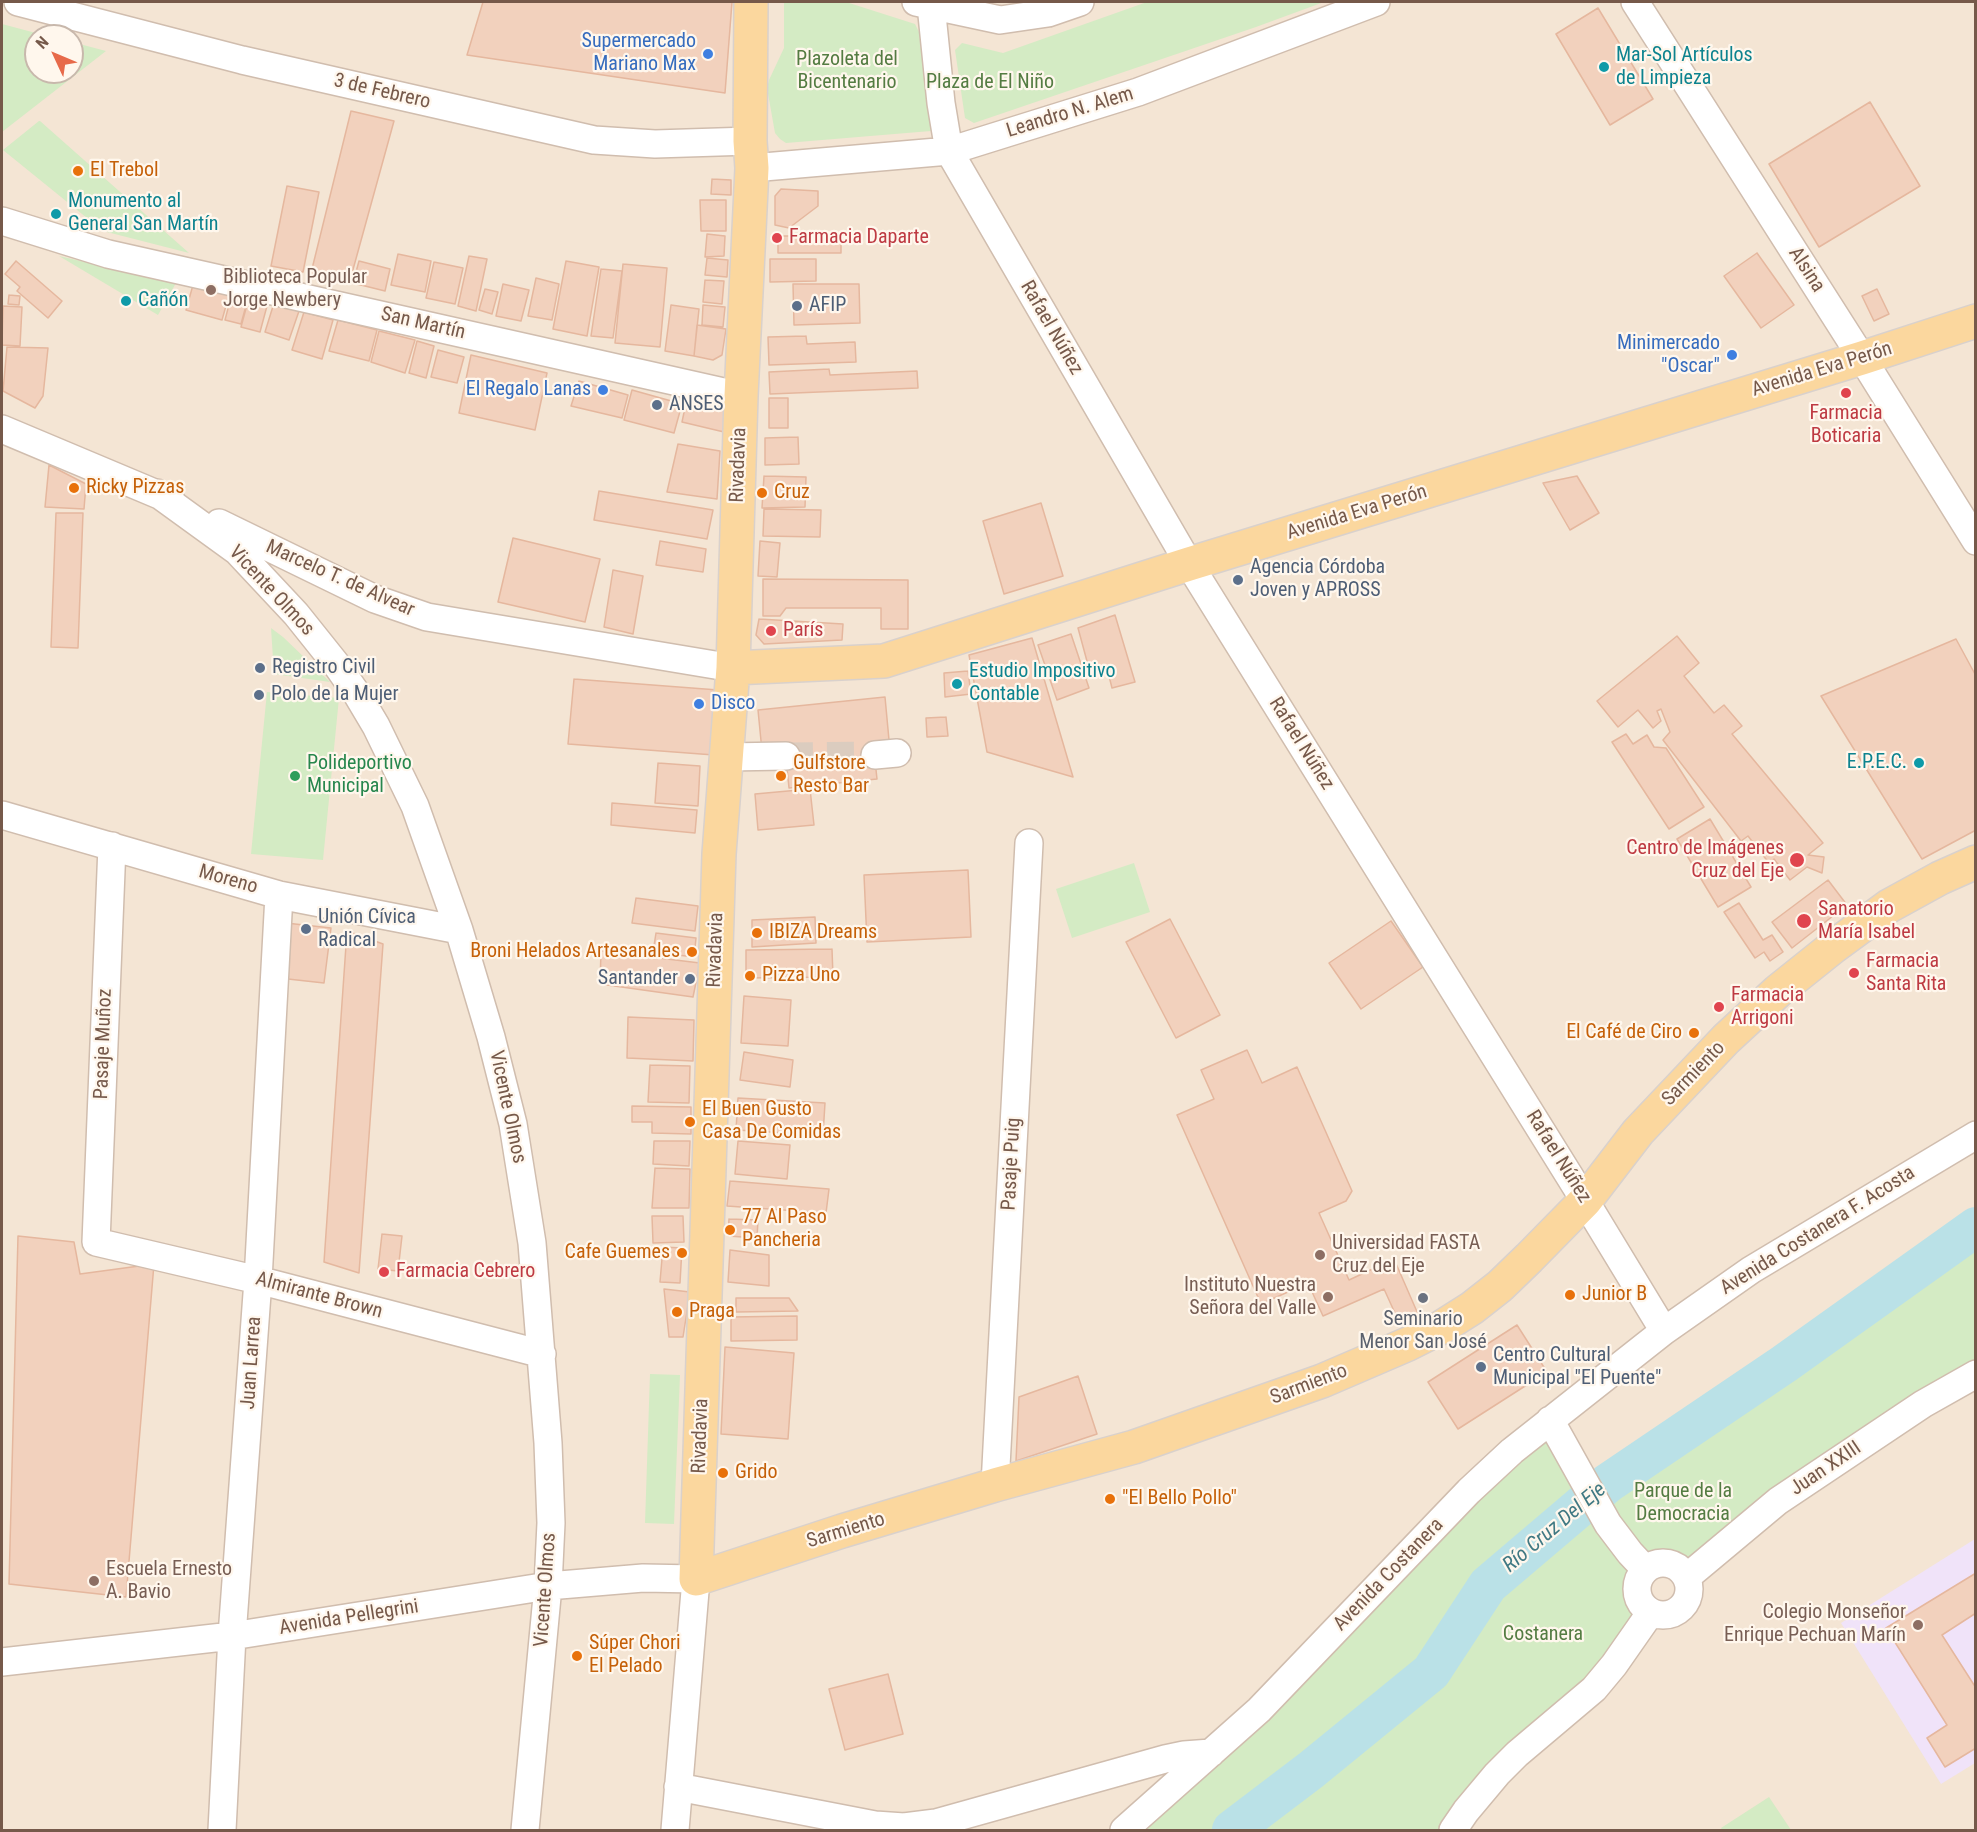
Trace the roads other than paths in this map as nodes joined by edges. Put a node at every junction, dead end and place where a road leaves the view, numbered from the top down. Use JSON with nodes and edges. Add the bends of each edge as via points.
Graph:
{"nodes":[{"id":1,"x":18,"y":2,"type":"edge"},
{"id":2,"x":751,"y":2,"type":"edge"},
{"id":3,"x":769,"y":2,"type":"edge"},
{"id":4,"x":1080,"y":2,"type":"edge"},
{"id":5,"x":1376,"y":2,"type":"edge"},
{"id":6,"x":1635,"y":2,"type":"edge"},
{"id":7,"x":924,"y":3,"type":"edge"},
{"id":8,"x":751,"y":70,"type":"junction"},
{"id":9,"x":949,"y":151,"type":"junction"},
{"id":10,"x":751,"y":154,"type":"junction"},
{"id":11,"x":2,"y":221,"type":"edge"},
{"id":12,"x":1976,"y":321,"type":"edge"},
{"id":13,"x":1862,"y":358,"type":"junction"},
{"id":14,"x":741,"y":396,"type":"junction"},
{"id":15,"x":2,"y":429,"type":"edge"},
{"id":16,"x":157,"y":493,"type":"junction"},
{"id":17,"x":1976,"y":541,"type":"edge"},
{"id":18,"x":1189,"y":564,"type":"junction"},
{"id":19,"x":733,"y":668,"type":"junction"},
{"id":20,"x":786,"y":756,"type":"tunnel mouth"},
{"id":21,"x":727,"y":757,"type":"junction"},
{"id":22,"x":2,"y":815,"type":"edge"},
{"id":23,"x":1029,"y":843,"type":"dead end"},
{"id":24,"x":112,"y":846,"type":"junction"},
{"id":25,"x":1976,"y":862,"type":"edge"},
{"id":26,"x":279,"y":895,"type":"junction"},
{"id":27,"x":459,"y":930,"type":"junction"},
{"id":28,"x":1976,"y":1135,"type":"edge"},
{"id":29,"x":1585,"y":1201,"type":"junction"},
{"id":30,"x":96,"y":1242,"type":"joint"},
{"id":31,"x":258,"y":1280,"type":"junction"},
{"id":32,"x":1664,"y":1331,"type":"junction"},
{"id":33,"x":542,"y":1354,"type":"junction"},
{"id":34,"x":1976,"y":1374,"type":"edge"},
{"id":35,"x":1550,"y":1420,"type":"junction"},
{"id":36,"x":995,"y":1485,"type":"junction"},
{"id":37,"x":1645,"y":1569,"type":"junction"},
{"id":38,"x":1686,"y":1577,"type":"junction"},
{"id":39,"x":696,"y":1579,"type":"junction"},
{"id":40,"x":548,"y":1586,"type":"junction"},
{"id":41,"x":1651,"y":1612,"type":"junction"},
{"id":42,"x":232,"y":1636,"type":"junction"},
{"id":43,"x":2,"y":1662,"type":"edge"},
{"id":44,"x":1211,"y":1753,"type":"junction"},
{"id":45,"x":678,"y":1787,"type":"junction"},
{"id":46,"x":1460,"y":1821,"type":"edge"},
{"id":47,"x":222,"y":1830,"type":"edge"},
{"id":48,"x":525,"y":1830,"type":"edge"},
{"id":49,"x":675,"y":1830,"type":"edge"},
{"id":50,"x":1124,"y":1830,"type":"edge"},
{"id":51,"x":1439,"y":1830,"type":"edge"}],
"edges":[{"from":1,"to":10,"type":"street","name":"3 de Febrero","via":[[242,60],[594,140]]},
{"from":2,"to":8,"type":"main road","name":"Rivadavia"},
{"from":3,"to":8,"type":"main road","via":[[763,41]]},
{"from":4,"to":7,"type":"street","via":[[1048,13],[1000,20]]},
{"from":5,"to":9,"type":"street","name":"Leandro N. Alem","via":[[1138,92]]},
{"from":6,"to":13,"type":"street","name":"Alsina"},
{"from":7,"to":9,"type":"street","name":"Rafael Núñez"},
{"from":8,"to":10,"type":"main road","name":"Rivadavia"},
{"from":9,"to":10,"type":"street","name":"Leandro N. Alem"},
{"from":9,"to":18,"type":"street","name":"Rafael Núñez"},
{"from":10,"to":14,"type":"main road","name":"Rivadavia"},
{"from":11,"to":14,"type":"street","name":"San Martín","via":[[108,254]]},
{"from":12,"to":13,"type":"main road","name":"Avenida Eva Perón"},
{"from":13,"to":17,"type":"street","name":"Alsina"},
{"from":13,"to":18,"type":"main road","name":"Avenida Eva Perón"},
{"from":14,"to":19,"type":"main road","name":"Rivadavia"},
{"from":15,"to":16,"type":"street","name":"Marcelo T. de Alvear"},
{"from":16,"to":19,"type":"street","name":"Marcelo T. de Alvear","via":[[375,599],[427,617]]},
{"from":16,"to":27,"type":"street","name":"Vicente Olmos","via":[[237,551],[296,614],[357,694],[416,806]]},
{"from":18,"to":19,"type":"main road","name":"Avenida Eva Perón","via":[[884,661]]},
{"from":18,"to":29,"type":"street","name":"Rafael Núñez"},
{"from":19,"to":21,"type":"main road","name":"Rivadavia"},
{"from":20,"to":21,"type":"street"},
{"from":21,"to":39,"type":"main road","name":"Rivadavia","via":[[719,854]]},
{"from":22,"to":24,"type":"street","name":"Moreno"},
{"from":23,"to":36,"type":"street","name":"Pasaje Puig"},
{"from":24,"to":26,"type":"street","name":"Moreno"},
{"from":24,"to":30,"type":"street","name":"Pasaje Muñoz"},
{"from":25,"to":29,"type":"main road","name":"Sarmiento","via":[[1889,906],[1778,991],[1726,1039],[1638,1132]]},
{"from":26,"to":27,"type":"street","name":"Moreno"},
{"from":26,"to":31,"type":"street","name":"Juan Larrea"},
{"from":27,"to":33,"type":"street","name":"Vicente Olmos","via":[[513,1124],[532,1243]]},
{"from":28,"to":32,"type":"street","name":"Avenida Costanera F. Acosta","via":[[1751,1270]]},
{"from":29,"to":32,"type":"street","name":"Rafael Núñez"},
{"from":29,"to":36,"type":"main road","name":"Sarmiento","via":[[1500,1286],[1442,1327],[1408,1344],[1322,1381],[1134,1447]]},
{"from":30,"to":31,"type":"street","name":"Almirante Brown"},
{"from":31,"to":33,"type":"street","name":"Almirante Brown"},
{"from":31,"to":42,"type":"street","name":"Juan Larrea"},
{"from":32,"to":35,"type":"street","name":"Avenida Costanera"},
{"from":33,"to":40,"type":"street","name":"Vicente Olmos","via":[[551,1523]]},
{"from":34,"to":38,"type":"street","name":"Juan XXIII","via":[[1923,1404],[1778,1501]]},
{"from":35,"to":37,"type":"street","via":[[1608,1524]]},
{"from":35,"to":44,"type":"street","name":"Avenida Costanera","via":[[1469,1491],[1259,1710]]},
{"from":36,"to":39,"type":"main road","name":"Sarmiento"},
{"from":37,"to":38,"type":"street","via":[[1656,1563],[1668,1563]]},
{"from":37,"to":41,"type":"street","via":[[1636,1590],[1640,1603]]},
{"from":38,"to":41,"type":"street","via":[[1688,1598],[1679,1610],[1665,1615]]},
{"from":39,"to":40,"type":"street","name":"Avenida Pellegrini","via":[[643,1578]]},
{"from":39,"to":45,"type":"street","name":"Rivadavia"},
{"from":40,"to":42,"type":"street","name":"Avenida Pellegrini"},
{"from":40,"to":48,"type":"street","name":"Vicente Olmos"},
{"from":41,"to":46,"type":"street","via":[[1594,1689],[1517,1754]]},
{"from":42,"to":43,"type":"street","name":"Avenida Pellegrini"},
{"from":42,"to":47,"type":"street","name":"Juan Larrea"},
{"from":44,"to":45,"type":"street","via":[[1165,1759],[936,1823],[904,1827]]},
{"from":44,"to":50,"type":"street","name":"Avenida Costanera"},
{"from":45,"to":49,"type":"street","name":"Rivadavia"},
{"from":46,"to":51,"type":"street"}]}
